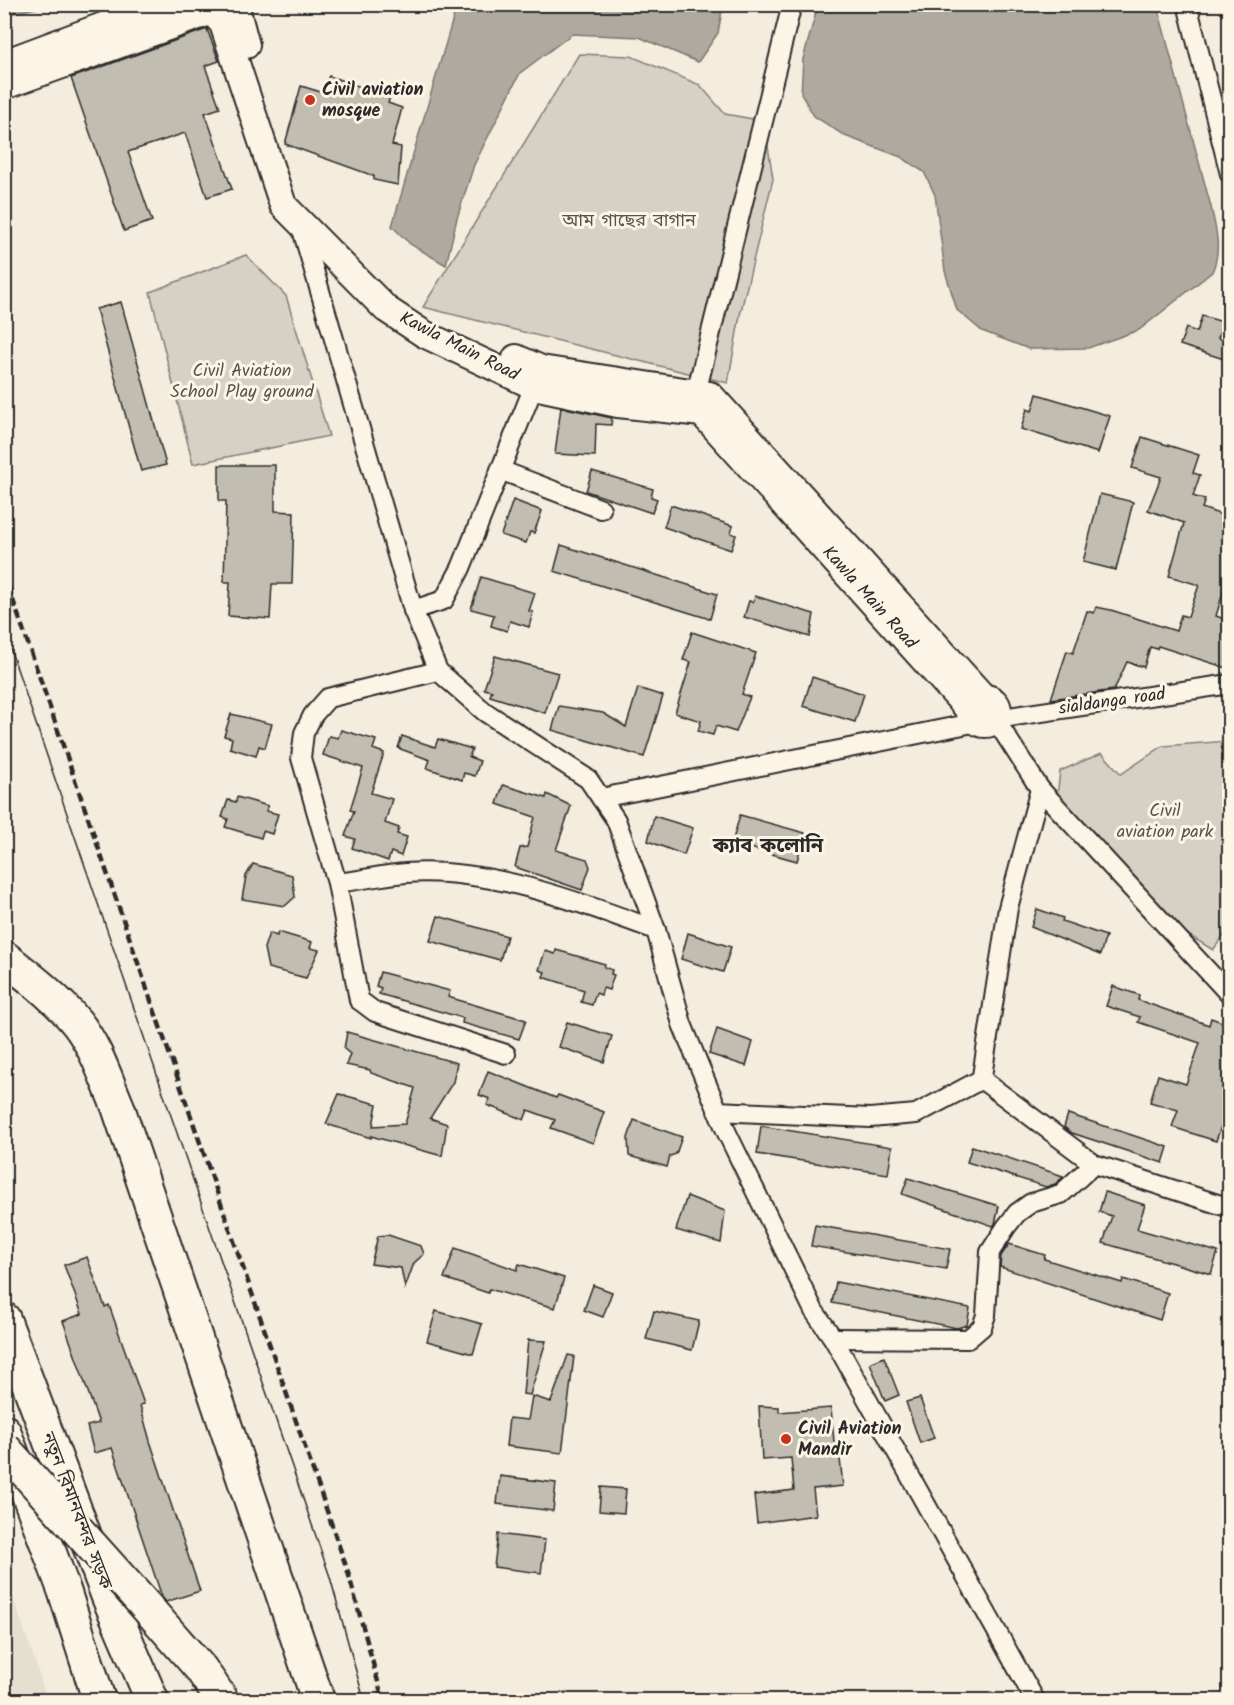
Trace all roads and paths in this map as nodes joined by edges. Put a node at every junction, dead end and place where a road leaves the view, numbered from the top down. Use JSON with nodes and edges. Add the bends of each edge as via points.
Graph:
{"nodes":[{"id":1,"x":172,"y":4,"type":"edge"},
{"id":2,"x":235,"y":4,"type":"edge"},
{"id":3,"x":792,"y":4,"type":"edge"},
{"id":4,"x":1187,"y":4,"type":"edge"},
{"id":5,"x":4,"y":63,"type":"edge"},
{"id":6,"x":4,"y":86,"type":"edge"},
{"id":7,"x":1230,"y":174,"type":"edge"},
{"id":8,"x":301,"y":226,"type":"junction"},
{"id":9,"x":534,"y":386,"type":"junction"},
{"id":10,"x":696,"y":393,"type":"junction"},
{"id":11,"x":500,"y":470,"type":"junction"},
{"id":12,"x":601,"y":509,"type":"dead end"},
{"id":13,"x":413,"y":610,"type":"junction"},
{"id":14,"x":438,"y":671,"type":"junction"},
{"id":15,"x":1230,"y":684,"type":"edge"},
{"id":16,"x":982,"y":712,"type":"junction"},
{"id":17,"x":1040,"y":789,"type":"junction"},
{"id":18,"x":601,"y":798,"type":"junction"},
{"id":19,"x":656,"y":930,"type":"junction"},
{"id":20,"x":4,"y":957,"type":"edge"},
{"id":21,"x":352,"y":965,"type":"junction"},
{"id":22,"x":1230,"y":994,"type":"edge"},
{"id":23,"x":506,"y":1054,"type":"dead end"},
{"id":24,"x":982,"y":1079,"type":"junction"},
{"id":25,"x":717,"y":1111,"type":"junction"},
{"id":26,"x":1094,"y":1164,"type":"junction"},
{"id":27,"x":1230,"y":1208,"type":"edge"},
{"id":28,"x":4,"y":1318,"type":"edge"},
{"id":29,"x":833,"y":1338,"type":"junction"},
{"id":30,"x":4,"y":1431,"type":"edge"},
{"id":31,"x":4,"y":1448,"type":"edge"},
{"id":32,"x":99,"y":1701,"type":"edge"},
{"id":33,"x":152,"y":1701,"type":"edge"},
{"id":34,"x":222,"y":1701,"type":"edge"},
{"id":35,"x":318,"y":1701,"type":"edge"},
{"id":36,"x":1035,"y":1701,"type":"edge"}],
"edges":[{"from":1,"to":5,"type":"street"},
{"from":2,"to":10,"type":"street","name":"Kawla Main Road","via":[[290,192],[393,294],[431,321],[541,369]]},
{"from":3,"to":10,"type":"street"},
{"from":4,"to":7,"type":"street"},
{"from":6,"to":8,"type":"street","name":"Kawla Main Road","via":[[212,11],[223,24],[283,205]]},
{"from":8,"to":9,"type":"street","name":"Kawla Main Road","via":[[386,309],[424,334]]},
{"from":8,"to":13,"type":"street"},
{"from":9,"to":11,"type":"street"},
{"from":9,"to":16,"type":"street","name":"Kawla Main Road","via":[[618,404],[702,413]]},
{"from":10,"to":16,"type":"street","name":"Kawla Main Road","via":[[710,394]]},
{"from":11,"to":12,"type":"street"},
{"from":11,"to":13,"type":"street","via":[[444,600]]},
{"from":13,"to":14,"type":"street"},
{"from":14,"to":18,"type":"street","via":[[485,712],[588,779]]},
{"from":14,"to":21,"type":"street","via":[[328,698],[304,733],[301,758],[337,883]]},
{"from":15,"to":16,"type":"street","name":"sialdanga road"},
{"from":16,"to":17,"type":"street"},
{"from":16,"to":18,"type":"street","name":"sialdanga road"},
{"from":17,"to":22,"type":"street"},
{"from":17,"to":24,"type":"street","via":[[1008,908]]},
{"from":18,"to":19,"type":"street","via":[[616,820]]},
{"from":19,"to":21,"type":"street","via":[[537,890],[462,875],[407,873],[337,883]]},
{"from":19,"to":25,"type":"street","via":[[682,1024]]},
{"from":20,"to":35,"type":"highway","via":[[54,998],[78,1025],[98,1058],[118,1107]]},
{"from":21,"to":23,"type":"street","via":[[359,1000],[375,1012]]},
{"from":24,"to":25,"type":"street","via":[[916,1114],[870,1118]]},
{"from":24,"to":26,"type":"street"},
{"from":25,"to":29,"type":"street","via":[[814,1311]]},
{"from":26,"to":27,"type":"street"},
{"from":26,"to":29,"type":"street","via":[[1061,1194],[1031,1203],[1006,1227],[990,1252],[982,1327],[968,1339]]},
{"from":28,"to":33,"type":"highway","name":"নতুন বিমানবন্দর সড়ক","via":[[104,1586]]},
{"from":29,"to":36,"type":"street"},
{"from":30,"to":32,"type":"highway","via":[[64,1590]]},
{"from":31,"to":34,"type":"highway","bridge":true,"via":[[201,1669]]}]}
